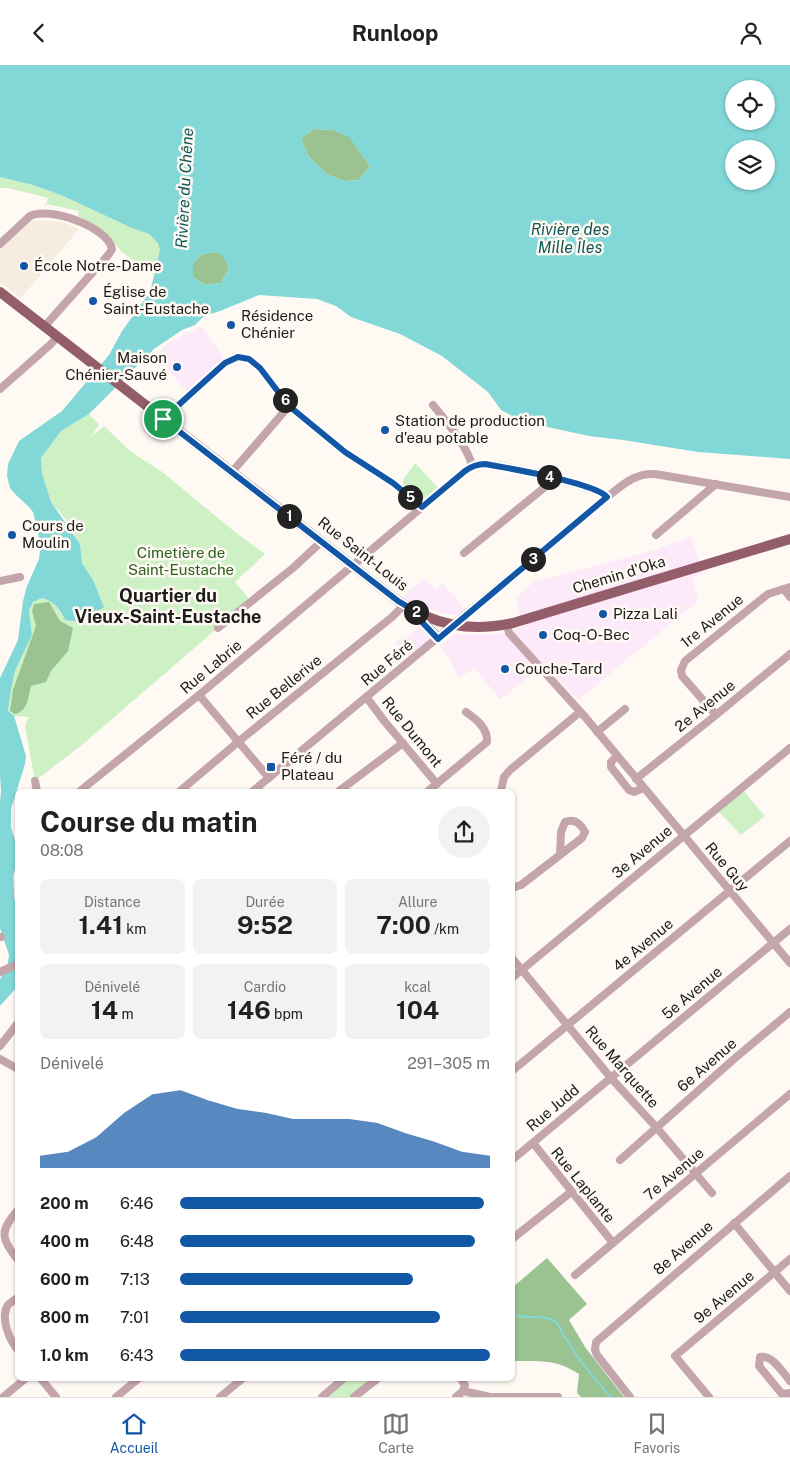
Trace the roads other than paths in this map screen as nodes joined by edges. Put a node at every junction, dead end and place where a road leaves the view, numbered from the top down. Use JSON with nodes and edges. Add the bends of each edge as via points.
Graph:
{"nodes":[{"id":1,"x":0,"y":244,"type":"edge"},
{"id":2,"x":0,"y":292,"type":"edge"},
{"id":3,"x":44,"y":327,"type":"junction"},
{"id":4,"x":57,"y":337,"type":"junction"},
{"id":5,"x":0,"y":389,"type":"edge"},
{"id":6,"x":433,"y":405,"type":"dead end"},
{"id":7,"x":289,"y":406,"type":"junction"},
{"id":8,"x":163,"y":419,"type":"junction"},
{"id":9,"x":472,"y":466,"type":"junction"},
{"id":10,"x":232,"y":472,"type":"junction"},
{"id":11,"x":556,"y":478,"type":"junction"},
{"id":12,"x":716,"y":484,"type":"junction"},
{"id":13,"x":607,"y":497,"type":"junction"},
{"id":14,"x":790,"y":497,"type":"edge"},
{"id":15,"x":422,"y":507,"type":"junction"},
{"id":16,"x":656,"y":535,"type":"dead end"},
{"id":17,"x":790,"y":539,"type":"edge"},
{"id":18,"x":322,"y":541,"type":"junction"},
{"id":19,"x":464,"y":553,"type":"dead end"},
{"id":20,"x":353,"y":565,"type":"junction"},
{"id":21,"x":20,"y":577,"type":"dead end"},
{"id":22,"x":0,"y":581,"type":"edge"},
{"id":23,"x":787,"y":588,"type":"edge"},
{"id":24,"x":790,"y":597,"type":"edge"},
{"id":25,"x":404,"y":605,"type":"junction"},
{"id":26,"x":415,"y":611,"type":"junction"},
{"id":27,"x":507,"y":624,"type":"junction"},
{"id":28,"x":454,"y":625,"type":"junction"},
{"id":29,"x":218,"y":628,"type":"dead end"},
{"id":30,"x":438,"y":639,"type":"junction"},
{"id":31,"x":790,"y":654,"type":"edge"},
{"id":32,"x":199,"y":695,"type":"junction"},
{"id":33,"x":367,"y":698,"type":"junction"},
{"id":34,"x":625,"y":709,"type":"dead end"},
{"id":35,"x":466,"y":712,"type":"dead end"},
{"id":36,"x":580,"y":712,"type":"junction"},
{"id":37,"x":716,"y":715,"type":"junction"},
{"id":38,"x":597,"y":732,"type":"junction"},
{"id":39,"x":238,"y":742,"type":"junction"},
{"id":40,"x":403,"y":743,"type":"junction"},
{"id":41,"x":790,"y":748,"type":"edge"},
{"id":42,"x":617,"y":756,"type":"junction"},
{"id":43,"x":269,"y":778,"type":"junction"},
{"id":44,"x":636,"y":779,"type":"junction"},
{"id":45,"x":35,"y":781,"type":"dead end"},
{"id":46,"x":436,"y":784,"type":"junction"},
{"id":47,"x":643,"y":788,"type":"junction"},
{"id":48,"x":37,"y":789,"type":"edge"},
{"id":49,"x":82,"y":789,"type":"edge"},
{"id":50,"x":182,"y":789,"type":"edge"},
{"id":51,"x":255,"y":789,"type":"edge"},
{"id":52,"x":341,"y":789,"type":"edge"},
{"id":53,"x":430,"y":789,"type":"edge"},
{"id":54,"x":501,"y":789,"type":"edge"},
{"id":55,"x":683,"y":836,"type":"junction"},
{"id":56,"x":790,"y":841,"type":"edge"},
{"id":57,"x":560,"y":855,"type":"dead end"},
{"id":58,"x":515,"y":887,"type":"edge"},
{"id":59,"x":730,"y":891,"type":"junction"},
{"id":60,"x":790,"y":929,"type":"edge"},
{"id":61,"x":774,"y":943,"type":"junction"},
{"id":62,"x":515,"y":961,"type":"edge"},
{"id":63,"x":790,"y":963,"type":"edge"},
{"id":64,"x":15,"y":965,"type":"edge"},
{"id":65,"x":522,"y":969,"type":"junction"},
{"id":66,"x":0,"y":971,"type":"edge"},
{"id":67,"x":515,"y":975,"type":"edge"},
{"id":68,"x":790,"y":1012,"type":"edge"},
{"id":69,"x":568,"y":1025,"type":"junction"},
{"id":70,"x":15,"y":1027,"type":"edge"},
{"id":71,"x":0,"y":1046,"type":"edge"},
{"id":72,"x":0,"y":1059,"type":"edge"},
{"id":73,"x":15,"y":1067,"type":"edge"},
{"id":74,"x":515,"y":1069,"type":"edge"},
{"id":75,"x":612,"y":1078,"type":"junction"},
{"id":76,"x":790,"y":1094,"type":"edge"},
{"id":77,"x":657,"y":1128,"type":"junction"},
{"id":78,"x":533,"y":1143,"type":"junction"},
{"id":79,"x":515,"y":1158,"type":"edge"},
{"id":80,"x":620,"y":1160,"type":"dead end"},
{"id":81,"x":696,"y":1174,"type":"junction"},
{"id":82,"x":790,"y":1176,"type":"edge"},
{"id":83,"x":571,"y":1191,"type":"junction"},
{"id":84,"x":712,"y":1193,"type":"dead end"},
{"id":85,"x":15,"y":1212,"type":"edge"},
{"id":86,"x":734,"y":1223,"type":"junction"},
{"id":87,"x":515,"y":1237,"type":"edge"},
{"id":88,"x":613,"y":1243,"type":"junction"},
{"id":89,"x":15,"y":1256,"type":"edge"},
{"id":90,"x":790,"y":1259,"type":"edge"},
{"id":91,"x":774,"y":1272,"type":"junction"},
{"id":92,"x":575,"y":1275,"type":"dead end"},
{"id":93,"x":790,"y":1291,"type":"edge"},
{"id":94,"x":15,"y":1299,"type":"edge"},
{"id":95,"x":15,"y":1346,"type":"edge"},
{"id":96,"x":23,"y":1381,"type":"edge"},
{"id":97,"x":43,"y":1381,"type":"edge"},
{"id":98,"x":136,"y":1381,"type":"edge"},
{"id":99,"x":240,"y":1381,"type":"edge"},
{"id":100,"x":341,"y":1381,"type":"edge"},
{"id":101,"x":374,"y":1381,"type":"edge"},
{"id":102,"x":462,"y":1381,"type":"edge"},
{"id":103,"x":790,"y":1381,"type":"edge"},
{"id":104,"x":463,"y":1391,"type":"junction"},
{"id":105,"x":790,"y":1393,"type":"edge"},
{"id":106,"x":3,"y":1397,"type":"edge"},
{"id":107,"x":56,"y":1397,"type":"edge"},
{"id":108,"x":116,"y":1397,"type":"edge"},
{"id":109,"x":220,"y":1397,"type":"edge"},
{"id":110,"x":322,"y":1397,"type":"edge"},
{"id":111,"x":354,"y":1397,"type":"edge"},
{"id":112,"x":456,"y":1397,"type":"edge"},
{"id":113,"x":558,"y":1397,"type":"edge"},
{"id":114,"x":630,"y":1397,"type":"edge"},
{"id":115,"x":709,"y":1397,"type":"edge"}],
"edges":[{"from":1,"to":3,"type":"street","via":[[30,216],[44,213],[76,220],[112,247]]},
{"from":2,"to":3,"type":"main road","name":"Rue Saint-Louis"},
{"from":3,"to":4,"type":"main road","name":"Rue Saint-Louis"},
{"from":4,"to":5,"type":"street"},
{"from":4,"to":8,"type":"main road","name":"Rue Saint-Louis"},
{"from":6,"to":9,"type":"street","via":[[458,439]]},
{"from":7,"to":8,"type":"street","via":[[260,368],[249,359],[238,357],[225,363]]},
{"from":7,"to":10,"type":"street"},
{"from":7,"to":15,"type":"street","via":[[345,452],[393,483]]},
{"from":8,"to":10,"type":"main road","name":"Rue Saint-Louis"},
{"from":9,"to":11,"type":"street","via":[[485,464]]},
{"from":9,"to":15,"type":"street","name":"Rue Labrie"},
{"from":10,"to":18,"type":"main road","name":"Rue Saint-Louis"},
{"from":11,"to":13,"type":"street"},
{"from":11,"to":19,"type":"street"},
{"from":12,"to":13,"type":"street","name":"Rue Féré","via":[[645,473],[632,478]]},
{"from":12,"to":14,"type":"street","name":"Rue Féré"},
{"from":12,"to":16,"type":"street"},
{"from":13,"to":28,"type":"street","name":"Rue Féré"},
{"from":15,"to":20,"type":"street","name":"Rue Labrie"},
{"from":17,"to":27,"type":"main road","name":"Chemin d'Oka"},
{"from":18,"to":20,"type":"main road","name":"Rue Saint-Louis"},
{"from":18,"to":29,"type":"street","via":[[294,568]]},
{"from":20,"to":25,"type":"main road","name":"Rue Saint-Louis"},
{"from":20,"to":32,"type":"street","name":"Rue Labrie"},
{"from":21,"to":22,"type":"street"},
{"from":23,"to":24,"type":"street"},
{"from":23,"to":37,"type":"street","name":"1re Avenue","via":[[768,594],[685,661],[682,676]]},
{"from":25,"to":26,"type":"main road","name":"Rue Saint-Louis"},
{"from":25,"to":39,"type":"street","name":"Rue Bellerive"},
{"from":26,"to":28,"type":"main road","name":"Rue Saint-Louis"},
{"from":26,"to":30,"type":"main road"},
{"from":27,"to":28,"type":"main road","name":"Chemin d'Oka"},
{"from":27,"to":36,"type":"street","name":"Rue Guy","via":[[509,633]]},
{"from":28,"to":30,"type":"street","name":"Rue Féré"},
{"from":30,"to":33,"type":"street","name":"Rue Féré"},
{"from":31,"to":37,"type":"street","name":"2e Avenue"},
{"from":32,"to":39,"type":"street"},
{"from":32,"to":49,"type":"street","name":"Rue Labrie"},
{"from":33,"to":40,"type":"street","name":"Rue Dumont"},
{"from":33,"to":43,"type":"street","name":"Rue Féré"},
{"from":34,"to":38,"type":"street"},
{"from":35,"to":46,"type":"street","via":[[488,735],[487,742]]},
{"from":36,"to":38,"type":"street","name":"Rue Guy"},
{"from":36,"to":54,"type":"street","via":[[510,771],[504,777]]},
{"from":37,"to":44,"type":"street","name":"2e Avenue"},
{"from":38,"to":42,"type":"street","name":"Rue Guy"},
{"from":39,"to":43,"type":"street"},
{"from":39,"to":50,"type":"street","name":"Rue Bellerive"},
{"from":40,"to":46,"type":"street","name":"Rue Dumont"},
{"from":40,"to":52,"type":"street"},
{"from":41,"to":55,"type":"street","name":"3e Avenue"},
{"from":42,"to":44,"type":"street","name":"Rue Guy"},
{"from":42,"to":47,"type":"street","via":[[611,767],[628,790],[634,792]]},
{"from":43,"to":51,"type":"street","name":"Rue Féré"},
{"from":44,"to":47,"type":"street","name":"Rue Guy"},
{"from":45,"to":48,"type":"street"},
{"from":46,"to":53,"type":"street"},
{"from":47,"to":55,"type":"street","name":"Rue Guy"},
{"from":55,"to":59,"type":"street","name":"Rue Guy"},
{"from":55,"to":65,"type":"street","name":"3e Avenue"},
{"from":56,"to":59,"type":"street","name":"4e Avenue"},
{"from":57,"to":58,"type":"street"},
{"from":59,"to":61,"type":"street","name":"Rue Guy"},
{"from":59,"to":69,"type":"street","name":"4e Avenue"},
{"from":60,"to":61,"type":"street","name":"5e Avenue"},
{"from":61,"to":63,"type":"street","name":"Rue Guy"},
{"from":61,"to":75,"type":"street","name":"5e Avenue"},
{"from":62,"to":65,"type":"street","name":"Rue Marquette"},
{"from":64,"to":66,"type":"street"},
{"from":65,"to":67,"type":"street","name":"3e Avenue"},
{"from":65,"to":69,"type":"street","name":"Rue Marquette"},
{"from":68,"to":77,"type":"street","name":"6e Avenue"},
{"from":69,"to":74,"type":"street","name":"4e Avenue"},
{"from":69,"to":75,"type":"street","name":"Rue Marquette"},
{"from":70,"to":71,"type":"street"},
{"from":72,"to":73,"type":"street"},
{"from":75,"to":77,"type":"street","name":"Rue Marquette"},
{"from":75,"to":78,"type":"street","name":"Rue Judd"},
{"from":76,"to":81,"type":"street","name":"7e Avenue"},
{"from":77,"to":80,"type":"street","name":"6e Avenue"},
{"from":77,"to":81,"type":"street","name":"Rue Marquette"},
{"from":78,"to":79,"type":"street","name":"Rue Judd"},
{"from":78,"to":83,"type":"street","name":"Rue Laplante"},
{"from":81,"to":84,"type":"street","name":"Rue Marquette"},
{"from":81,"to":88,"type":"street","name":"7e Avenue"},
{"from":82,"to":86,"type":"street","name":"8e Avenue"},
{"from":83,"to":87,"type":"street"},
{"from":83,"to":88,"type":"street","name":"Rue Laplante"},
{"from":85,"to":89,"type":"street","via":[[3,1225],[1,1234],[3,1242]]},
{"from":86,"to":91,"type":"street"},
{"from":86,"to":114,"type":"street","name":"8e Avenue","via":[[596,1342],[597,1355]]},
{"from":88,"to":92,"type":"street","name":"7e Avenue"},
{"from":90,"to":91,"type":"street","name":"9e Avenue"},
{"from":91,"to":93,"type":"street"},
{"from":91,"to":115,"type":"street","name":"9e Avenue","via":[[675,1356]]},
{"from":94,"to":95,"type":"street","via":[[4,1314],[6,1329]]},
{"from":96,"to":106,"type":"street"},
{"from":97,"to":107,"type":"street"},
{"from":98,"to":108,"type":"street"},
{"from":99,"to":109,"type":"street"},
{"from":100,"to":110,"type":"street"},
{"from":101,"to":111,"type":"street"},
{"from":102,"to":104,"type":"street"},
{"from":103,"to":105,"type":"street","via":[[771,1359],[760,1357],[759,1366],[782,1394]]},
{"from":104,"to":112,"type":"street"},
{"from":104,"to":113,"type":"street","via":[[490,1397]]}]}
